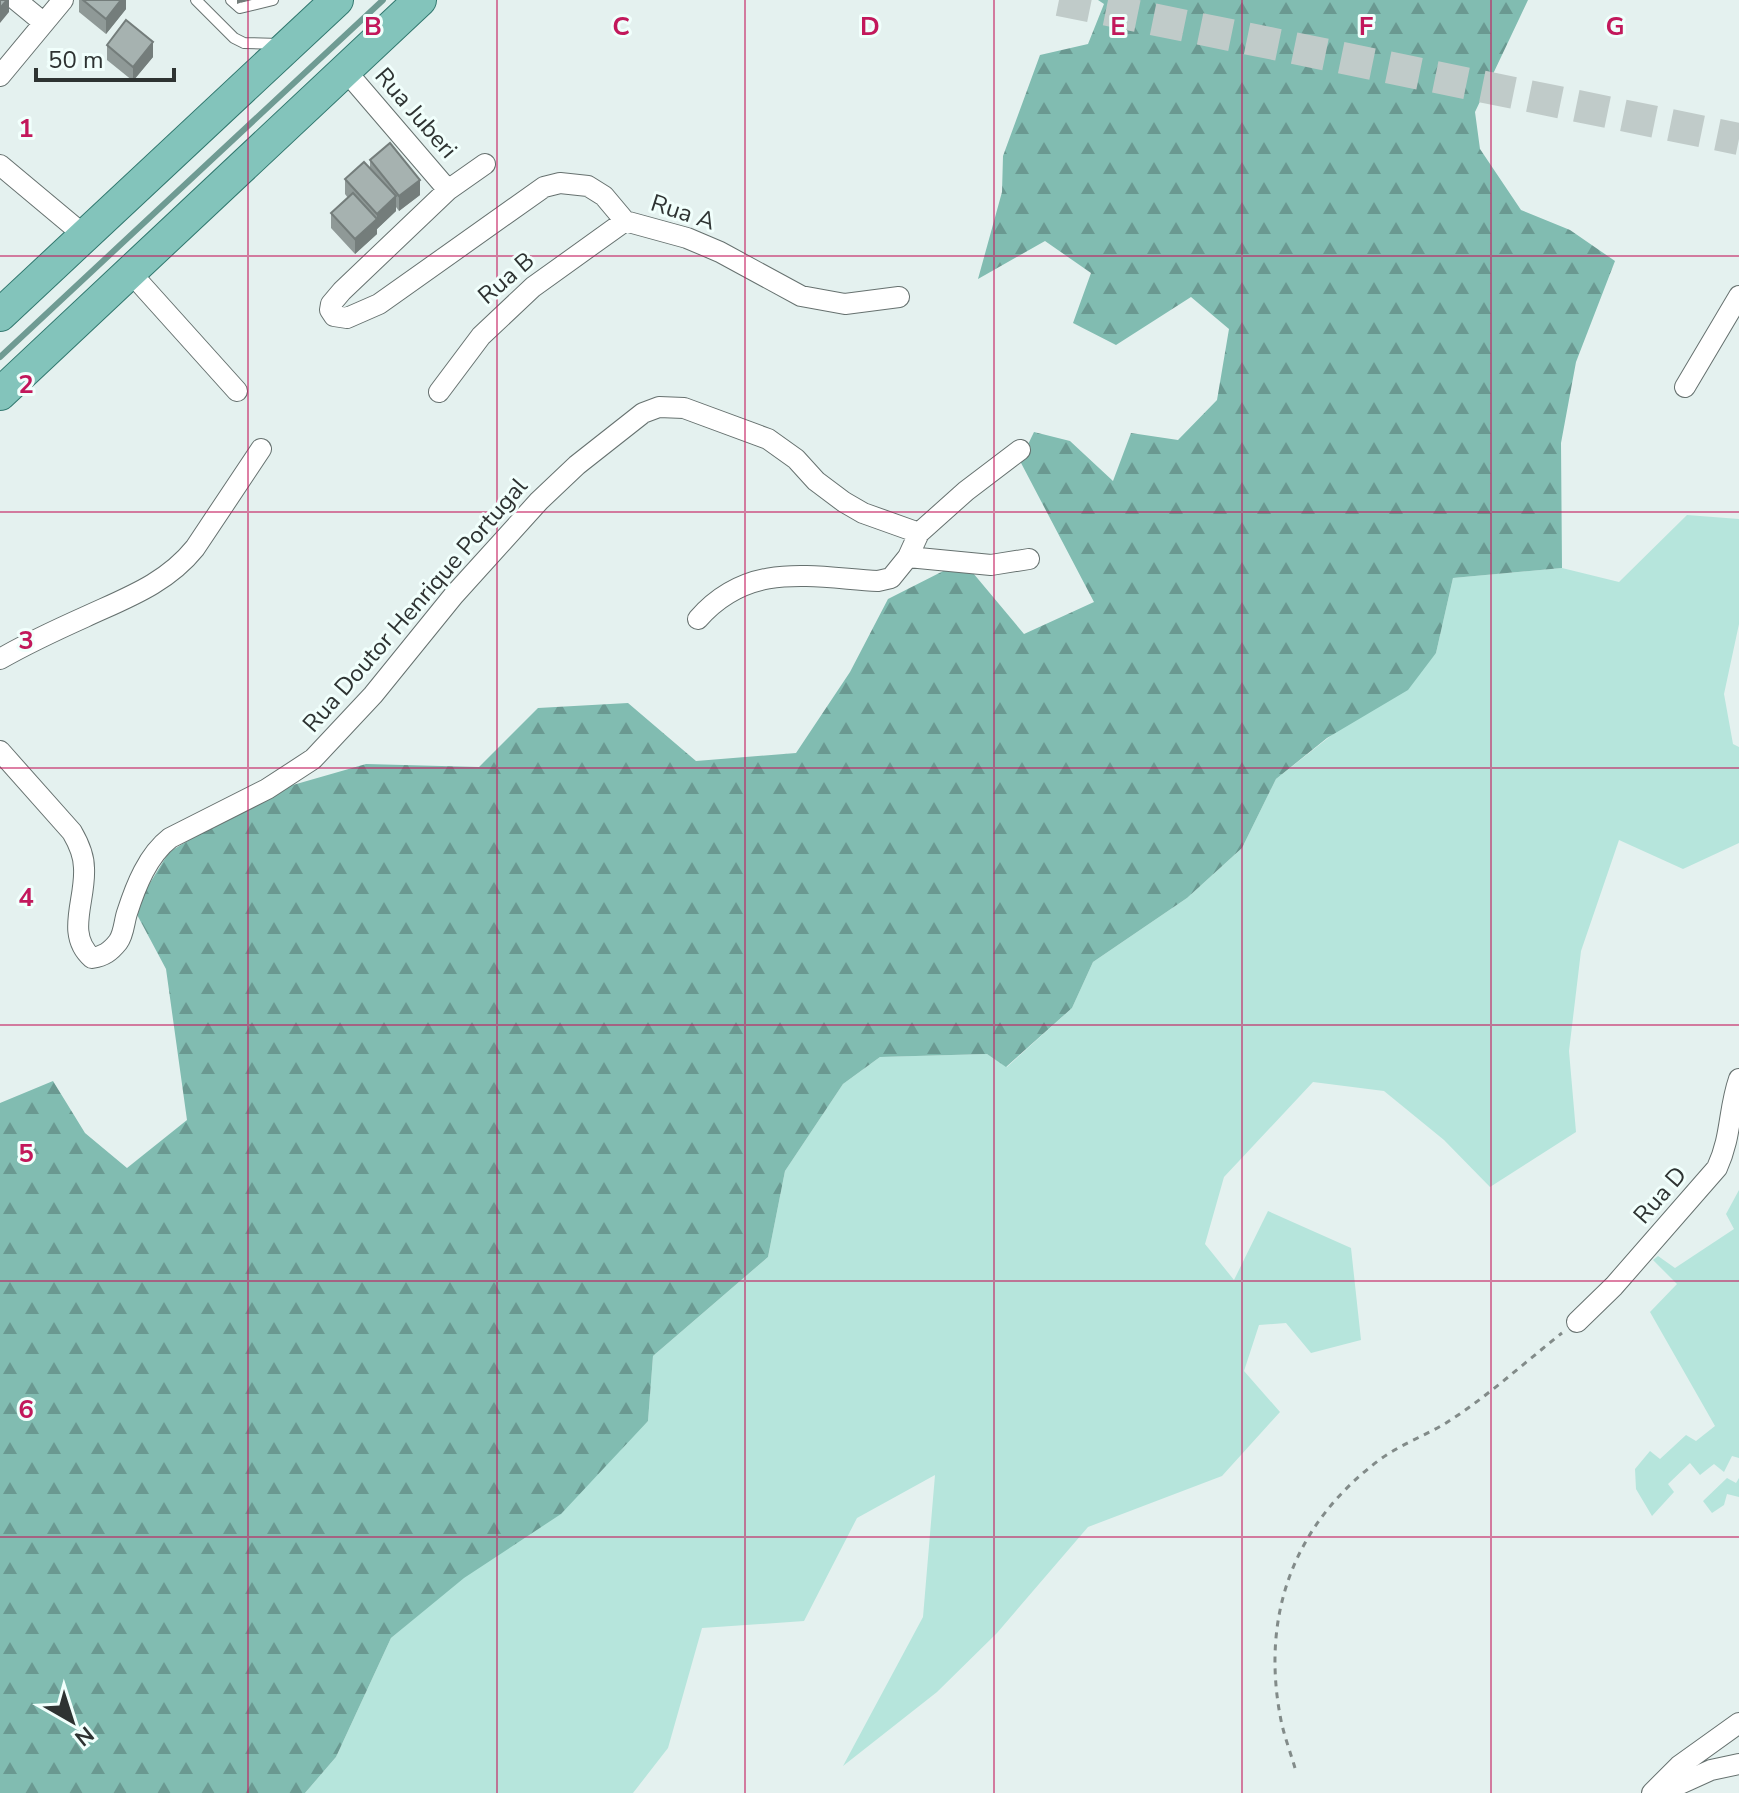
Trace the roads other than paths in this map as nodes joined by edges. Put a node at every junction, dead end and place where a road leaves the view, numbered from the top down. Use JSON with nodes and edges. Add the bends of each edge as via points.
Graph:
{"nodes":[{"id":1,"x":16,"y":0,"type":"edge"},
{"id":2,"x":63,"y":0,"type":"edge"},
{"id":3,"x":196,"y":0,"type":"edge"},
{"id":4,"x":231,"y":0,"type":"edge"},
{"id":5,"x":273,"y":0,"type":"edge"},
{"id":6,"x":420,"y":0,"type":"edge"},
{"id":7,"x":328,"y":3,"type":"edge"},
{"id":8,"x":44,"y":23,"type":"junction"},
{"id":9,"x":289,"y":44,"type":"junction"},
{"id":10,"x":345,"y":70,"type":"junction"},
{"id":11,"x":0,"y":76,"type":"edge"},
{"id":12,"x":485,"y":164,"type":"dead end"},
{"id":13,"x":0,"y":165,"type":"edge"},
{"id":14,"x":448,"y":190,"type":"junction"},
{"id":15,"x":625,"y":221,"type":"junction"},
{"id":16,"x":85,"y":236,"type":"junction"},
{"id":17,"x":130,"y":272,"type":"junction"},
{"id":18,"x":1739,"y":296,"type":"edge"},
{"id":19,"x":899,"y":297,"type":"dead end"},
{"id":20,"x":0,"y":315,"type":"edge"},
{"id":21,"x":1685,"y":387,"type":"dead end"},
{"id":22,"x":237,"y":391,"type":"dead end"},
{"id":23,"x":439,"y":392,"type":"dead end"},
{"id":24,"x":0,"y":394,"type":"edge"},
{"id":25,"x":261,"y":449,"type":"dead end"},
{"id":26,"x":1020,"y":450,"type":"dead end"},
{"id":27,"x":919,"y":533,"type":"junction"},
{"id":28,"x":908,"y":557,"type":"junction"},
{"id":29,"x":1029,"y":559,"type":"dead end"},
{"id":30,"x":698,"y":619,"type":"dead end"},
{"id":31,"x":0,"y":659,"type":"edge"},
{"id":32,"x":0,"y":751,"type":"edge"},
{"id":33,"x":1739,"y":1079,"type":"edge"},
{"id":34,"x":1577,"y":1322,"type":"road end"},
{"id":35,"x":1739,"y":1723,"type":"edge"},
{"id":36,"x":1739,"y":1764,"type":"edge"},
{"id":37,"x":1652,"y":1793,"type":"edge"},
{"id":38,"x":1660,"y":1793,"type":"edge"}],
"edges":[{"from":1,"to":8,"type":"street"},
{"from":2,"to":8,"type":"street"},
{"from":3,"to":9,"type":"lane","via":[[244,43]]},
{"from":4,"to":5,"type":"lane","via":[[240,8]]},
{"from":6,"to":10,"type":"main road"},
{"from":7,"to":9,"type":"main road"},
{"from":8,"to":11,"type":"street"},
{"from":9,"to":16,"type":"main road"},
{"from":10,"to":14,"type":"street","name":"Rua Juberi"},
{"from":10,"to":17,"type":"main road"},
{"from":12,"to":14,"type":"street"},
{"from":13,"to":16,"type":"street"},
{"from":14,"to":15,"type":"street","name":"Rua A","via":[[342,291],[330,310],[340,318],[379,304],[544,187],[576,183],[596,191]]},
{"from":15,"to":19,"type":"street","name":"Rua A","via":[[720,252],[801,296],[845,304]]},
{"from":15,"to":23,"type":"street","name":"Rua B","via":[[533,287],[481,336]]},
{"from":16,"to":20,"type":"main road"},
{"from":17,"to":22,"type":"street"},
{"from":17,"to":24,"type":"main road"},
{"from":18,"to":21,"type":"street"},
{"from":25,"to":31,"type":"street","via":[[195,548],[162,580]]},
{"from":26,"to":27,"type":"street"},
{"from":27,"to":28,"type":"street"},
{"from":27,"to":32,"type":"street","name":"Rua Doutor Henrique Portugal","via":[[844,502],[768,439],[684,408],[659,407],[643,413],[539,501],[313,759],[158,847],[120,939],[105,955],[92,958],[80,948],[81,848]]},
{"from":28,"to":29,"type":"street","via":[[991,565]]},
{"from":28,"to":30,"type":"street","via":[[891,578],[878,581],[759,579],[732,590]]},
{"from":33,"to":34,"type":"street","name":"Rua D","via":[[1727,1147],[1717,1168]]},
{"from":35,"to":37,"type":"street","via":[[1679,1766]]},
{"from":36,"to":38,"type":"street","via":[[1711,1770]]}]}
